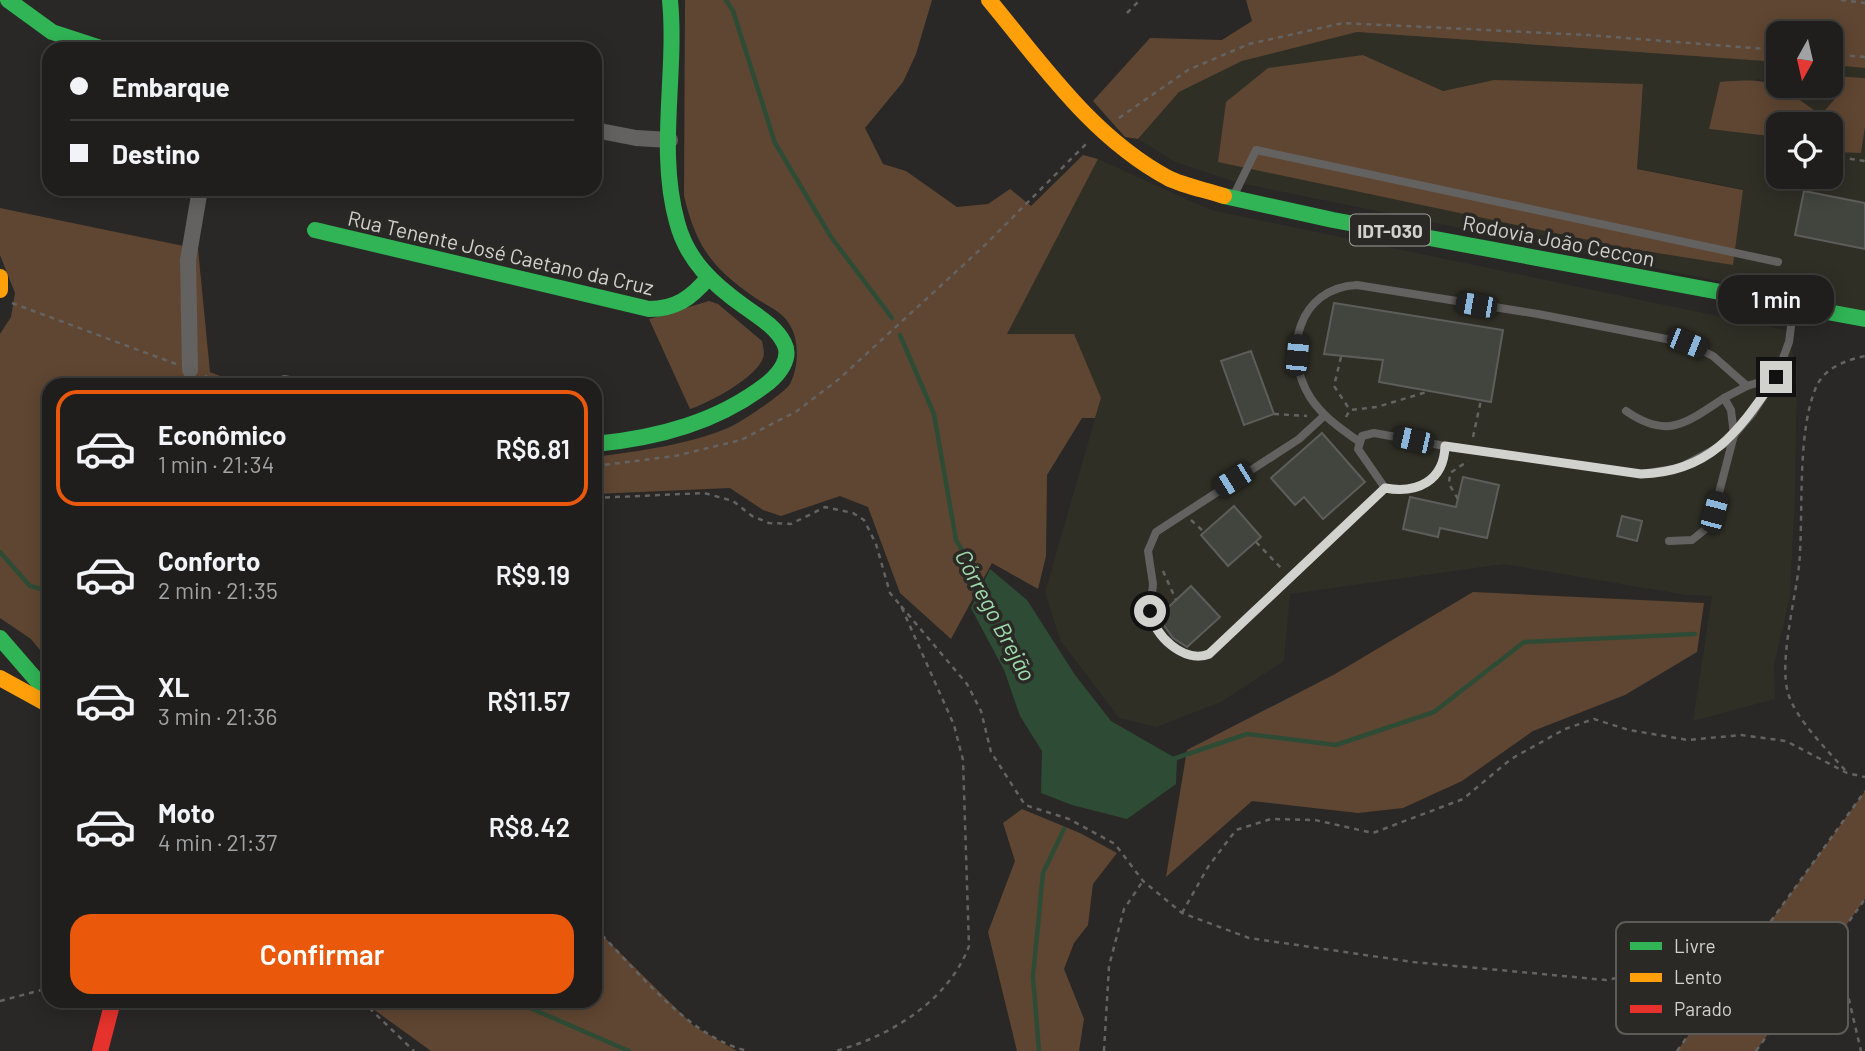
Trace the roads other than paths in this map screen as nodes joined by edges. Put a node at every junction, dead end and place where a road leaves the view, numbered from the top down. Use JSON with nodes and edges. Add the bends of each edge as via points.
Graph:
{"nodes":[{"id":1,"x":8,"y":0,"type":"edge"},
{"id":2,"x":670,"y":0,"type":"edge"},
{"id":3,"x":989,"y":0,"type":"edge"},
{"id":4,"x":77,"y":42,"type":"edge"},
{"id":5,"x":602,"y":131,"type":"edge"},
{"id":6,"x":670,"y":140,"type":"junction"},
{"id":7,"x":199,"y":196,"type":"edge"},
{"id":8,"x":1234,"y":198,"type":"junction"},
{"id":9,"x":315,"y":230,"type":"dead end"},
{"id":10,"x":1778,"y":262,"type":"dead end"},
{"id":11,"x":0,"y":277,"type":"edge"},
{"id":12,"x":708,"y":278,"type":"junction"},
{"id":13,"x":0,"y":290,"type":"edge"},
{"id":14,"x":1794,"y":305,"type":"junction"},
{"id":15,"x":1865,"y":319,"type":"edge"},
{"id":16,"x":190,"y":370,"type":"road end"},
{"id":17,"x":1776,"y":377,"type":"junction"},
{"id":18,"x":1747,"y":386,"type":"junction"},
{"id":19,"x":1724,"y":398,"type":"junction"},
{"id":20,"x":1626,"y":411,"type":"dead end"},
{"id":21,"x":1324,"y":416,"type":"junction"},
{"id":22,"x":1734,"y":435,"type":"junction"},
{"id":23,"x":1358,"y":442,"type":"junction"},
{"id":24,"x":602,"y":443,"type":"edge"},
{"id":25,"x":1445,"y":446,"type":"junction"},
{"id":26,"x":1385,"y":488,"type":"junction"},
{"id":27,"x":1669,"y":541,"type":"dead end"},
{"id":28,"x":0,"y":638,"type":"edge"},
{"id":29,"x":0,"y":678,"type":"edge"},
{"id":30,"x":42,"y":689,"type":"edge"},
{"id":31,"x":42,"y":699,"type":"edge"},
{"id":32,"x":111,"y":1008,"type":"edge"},
{"id":33,"x":100,"y":1051,"type":"edge"}],
"edges":[{"from":1,"to":4,"type":"street","via":[[36,26]]},
{"from":2,"to":6,"type":"street"},
{"from":3,"to":8,"type":"street","name":"Rodovia João Ceccon","number":"IDT-030","via":[[1070,99],[1129,154],[1170,179]]},
{"from":5,"to":6,"type":"street"},
{"from":6,"to":12,"type":"street","via":[[677,224]]},
{"from":7,"to":16,"type":"street","via":[[188,260]]},
{"from":8,"to":10,"type":"lane","via":[[1256,150]]},
{"from":8,"to":14,"type":"street","name":"Rodovia João Ceccon","number":"IDT-030"},
{"from":9,"to":12,"type":"street","name":"Rua Tenente José Caetano da Cruz","via":[[649,309],[674,309]]},
{"from":11,"to":13,"type":"street"},
{"from":12,"to":24,"type":"street","via":[[779,333],[787,350],[782,373],[704,423]]},
{"from":14,"to":15,"type":"street","name":"Rodovia João Ceccon","number":"IDT-030"},
{"from":14,"to":17,"type":"lane","via":[[1789,342]]},
{"from":17,"to":18,"type":"lane"},
{"from":17,"to":22,"type":"lane"},
{"from":18,"to":19,"type":"lane"},
{"from":18,"to":21,"type":"lane","via":[[1713,356],[1680,341],[1538,314],[1341,286],[1314,302],[1298,338],[1303,384]]},
{"from":19,"to":20,"type":"lane","via":[[1696,417],[1671,426],[1646,425]]},
{"from":19,"to":22,"type":"lane","via":[[1731,410]]},
{"from":21,"to":23,"type":"lane"},
{"from":21,"to":26,"type":"lane","via":[[1299,439],[1161,527],[1150,545],[1151,618],[1177,650],[1194,658],[1209,654]]},
{"from":22,"to":25,"type":"lane","via":[[1708,456],[1650,474]]},
{"from":22,"to":27,"type":"lane","via":[[1707,528],[1692,540]]},
{"from":23,"to":25,"type":"lane","via":[[1374,433]]},
{"from":23,"to":26,"type":"lane","via":[[1359,454]]},
{"from":25,"to":26,"type":"lane","via":[[1441,467],[1427,484],[1406,490]]},
{"from":28,"to":30,"type":"street"},
{"from":29,"to":31,"type":"street"},
{"from":32,"to":33,"type":"street"}]}
